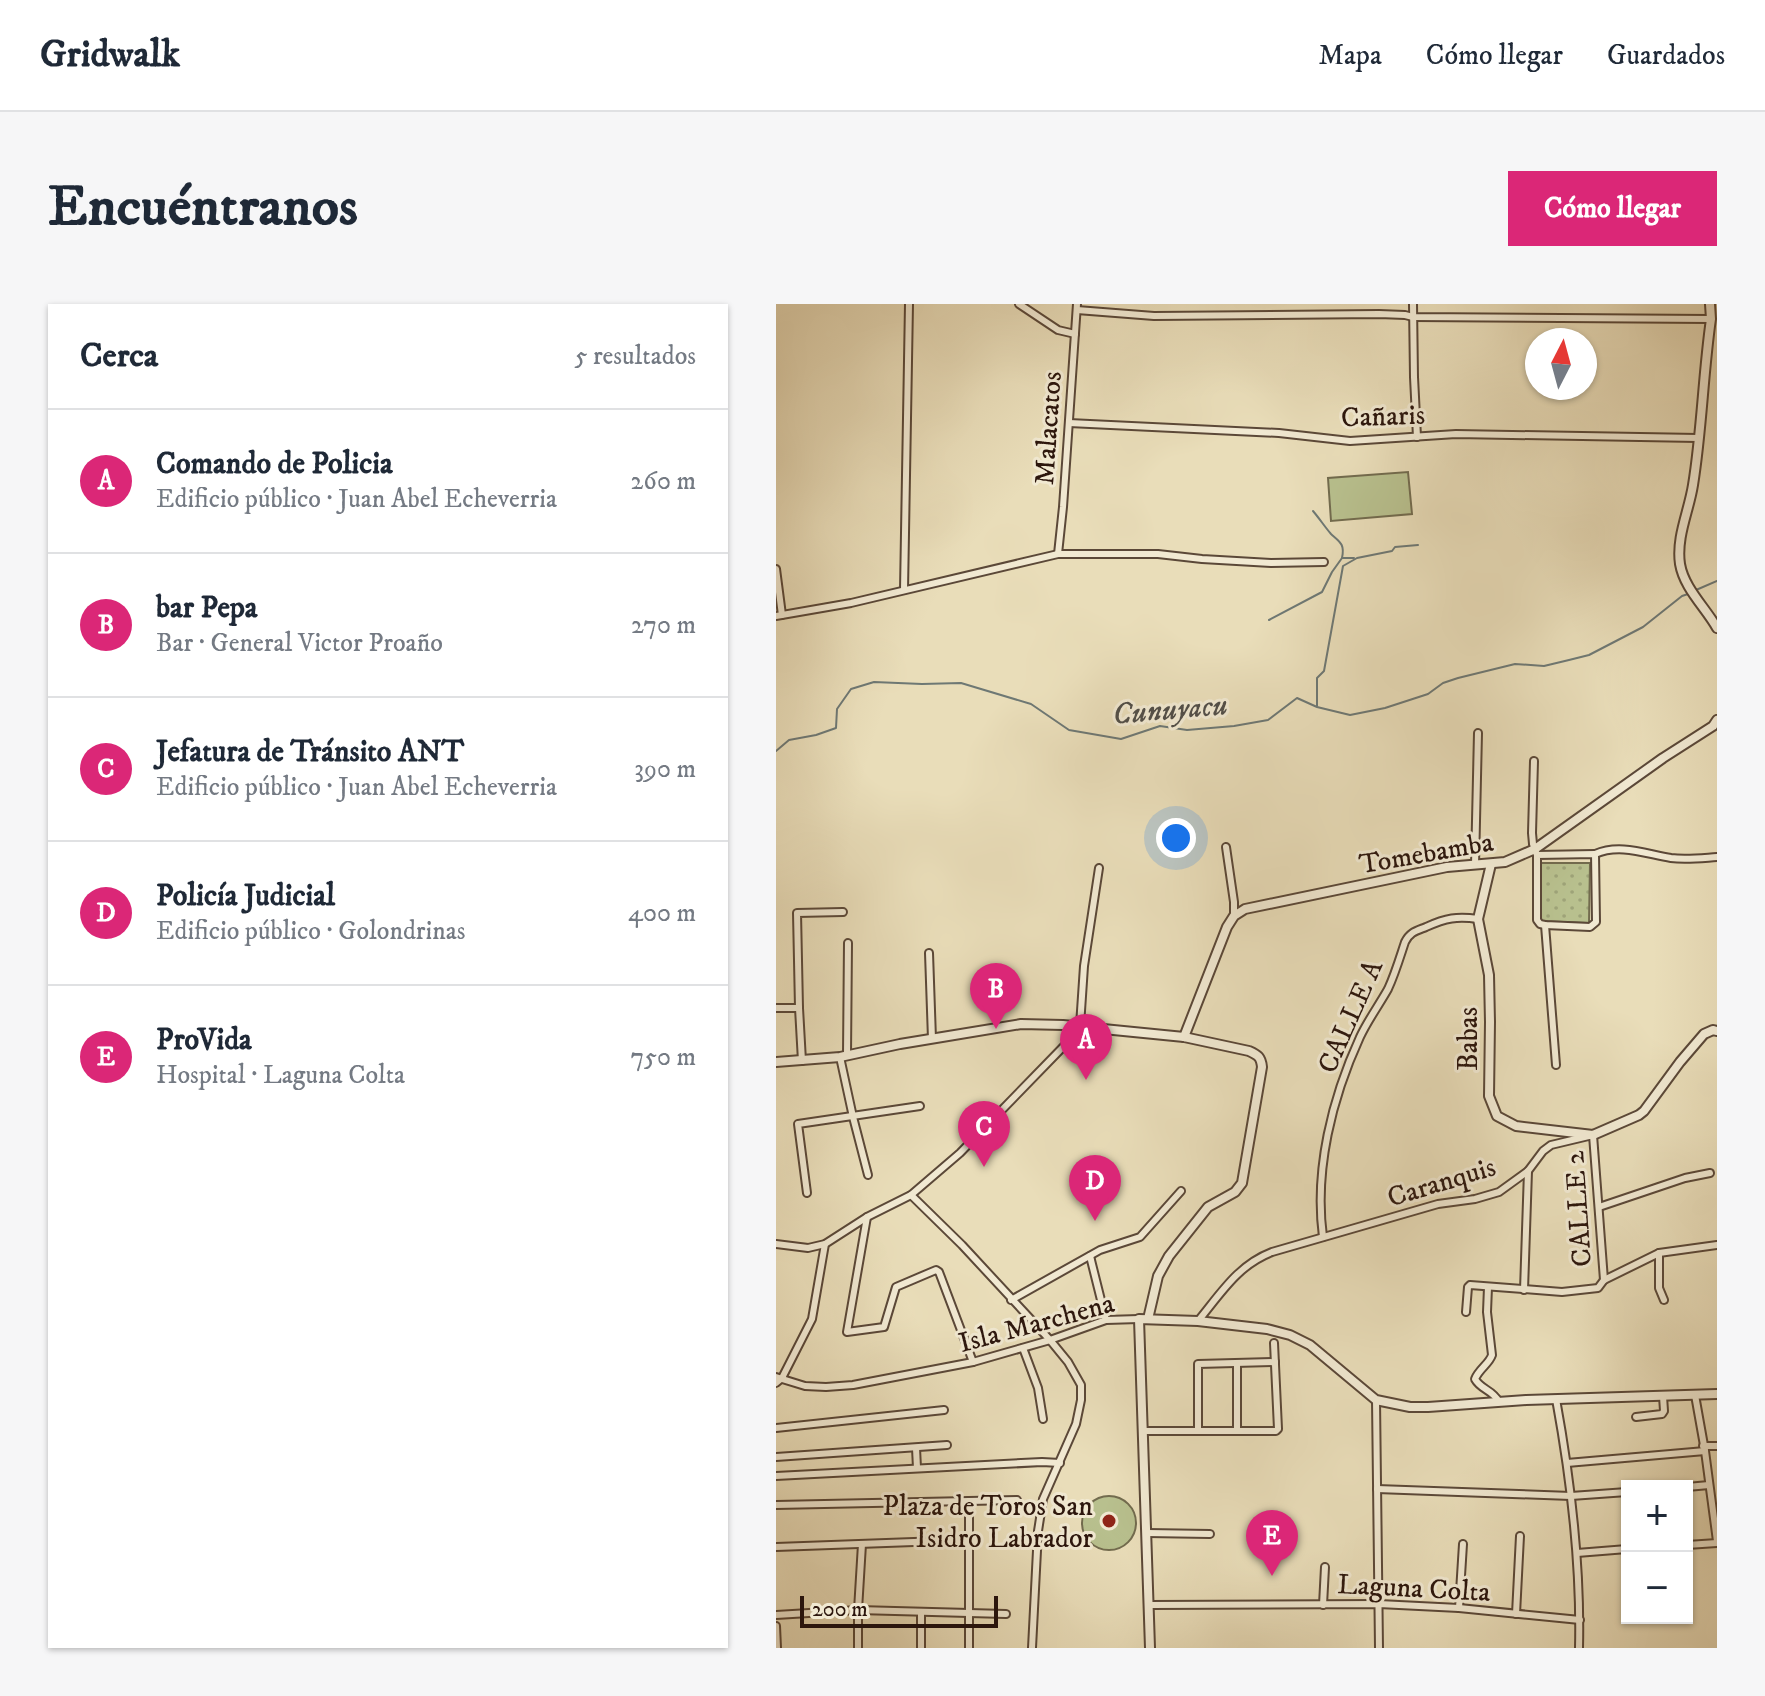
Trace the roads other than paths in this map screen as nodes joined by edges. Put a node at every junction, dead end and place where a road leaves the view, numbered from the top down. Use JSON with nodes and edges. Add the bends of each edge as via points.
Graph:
{"nodes":[{"id":1,"x":909,"y":304,"type":"edge"},
{"id":2,"x":1019,"y":304,"type":"edge"},
{"id":3,"x":1413,"y":304,"type":"edge"},
{"id":4,"x":1710,"y":304,"type":"edge"},
{"id":5,"x":1077,"y":307,"type":"edge"},
{"id":6,"x":1413,"y":317,"type":"junction"},
{"id":7,"x":1711,"y":319,"type":"junction"},
{"id":8,"x":1075,"y":334,"type":"junction"},
{"id":9,"x":1069,"y":423,"type":"junction"},
{"id":10,"x":1417,"y":437,"type":"junction"},
{"id":11,"x":1698,"y":438,"type":"junction"},
{"id":12,"x":1058,"y":554,"type":"junction"},
{"id":13,"x":1324,"y":562,"type":"dead end"},
{"id":14,"x":776,"y":569,"type":"edge"},
{"id":15,"x":904,"y":590,"type":"junction"},
{"id":16,"x":779,"y":615,"type":"edge"},
{"id":17,"x":1717,"y":628,"type":"edge"},
{"id":18,"x":1716,"y":724,"type":"edge"},
{"id":19,"x":1478,"y":733,"type":"dead end"},
{"id":20,"x":1534,"y":761,"type":"dead end"},
{"id":21,"x":1226,"y":847,"type":"dead end"},
{"id":22,"x":1536,"y":852,"type":"junction"},
{"id":23,"x":1595,"y":854,"type":"junction"},
{"id":24,"x":1717,"y":857,"type":"edge"},
{"id":25,"x":1491,"y":864,"type":"junction"},
{"id":26,"x":1475,"y":865,"type":"junction"},
{"id":27,"x":1099,"y":868,"type":"dead end"},
{"id":28,"x":843,"y":912,"type":"dead end"},
{"id":29,"x":1234,"y":916,"type":"junction"},
{"id":30,"x":1478,"y":919,"type":"junction"},
{"id":31,"x":1545,"y":925,"type":"junction"},
{"id":32,"x":848,"y":943,"type":"dead end"},
{"id":33,"x":929,"y":953,"type":"dead end"},
{"id":34,"x":776,"y":1008,"type":"edge"},
{"id":35,"x":799,"y":1008,"type":"junction"},
{"id":36,"x":1080,"y":1026,"type":"junction"},
{"id":37,"x":1717,"y":1031,"type":"edge"},
{"id":38,"x":1184,"y":1037,"type":"junction"},
{"id":39,"x":932,"y":1039,"type":"junction"},
{"id":40,"x":844,"y":1055,"type":"junction"},
{"id":41,"x":802,"y":1061,"type":"junction"},
{"id":42,"x":776,"y":1062,"type":"edge"},
{"id":43,"x":1556,"y":1065,"type":"dead end"},
{"id":44,"x":920,"y":1106,"type":"dead end"},
{"id":45,"x":853,"y":1117,"type":"junction"},
{"id":46,"x":1593,"y":1135,"type":"junction"},
{"id":47,"x":1528,"y":1171,"type":"junction"},
{"id":48,"x":1710,"y":1173,"type":"dead end"},
{"id":49,"x":868,"y":1175,"type":"dead end"},
{"id":50,"x":1181,"y":1191,"type":"dead end"},
{"id":51,"x":807,"y":1193,"type":"dead end"},
{"id":52,"x":911,"y":1195,"type":"junction"},
{"id":53,"x":1599,"y":1207,"type":"junction"},
{"id":54,"x":867,"y":1217,"type":"junction"},
{"id":55,"x":1323,"y":1237,"type":"junction"},
{"id":56,"x":776,"y":1244,"type":"edge"},
{"id":57,"x":825,"y":1244,"type":"junction"},
{"id":58,"x":1717,"y":1245,"type":"edge"},
{"id":59,"x":1659,"y":1253,"type":"junction"},
{"id":60,"x":1090,"y":1256,"type":"junction"},
{"id":61,"x":1604,"y":1280,"type":"junction"},
{"id":62,"x":1488,"y":1287,"type":"junction"},
{"id":63,"x":1524,"y":1290,"type":"junction"},
{"id":64,"x":1011,"y":1300,"type":"junction"},
{"id":65,"x":1664,"y":1300,"type":"dead end"},
{"id":66,"x":1466,"y":1312,"type":"dead end"},
{"id":67,"x":1143,"y":1319,"type":"junction"},
{"id":68,"x":1106,"y":1320,"type":"junction"},
{"id":69,"x":1198,"y":1321,"type":"junction"},
{"id":70,"x":1050,"y":1340,"type":"junction"},
{"id":71,"x":1274,"y":1343,"type":"dead end"},
{"id":72,"x":1023,"y":1348,"type":"junction"},
{"id":73,"x":973,"y":1362,"type":"junction"},
{"id":74,"x":1275,"y":1362,"type":"junction"},
{"id":75,"x":1237,"y":1363,"type":"junction"},
{"id":76,"x":778,"y":1379,"type":"edge"},
{"id":77,"x":1717,"y":1394,"type":"edge"},
{"id":78,"x":1695,"y":1395,"type":"junction"},
{"id":79,"x":1663,"y":1396,"type":"junction"},
{"id":80,"x":1556,"y":1399,"type":"junction"},
{"id":81,"x":1376,"y":1400,"type":"junction"},
{"id":82,"x":1499,"y":1402,"type":"junction"},
{"id":83,"x":944,"y":1410,"type":"dead end"},
{"id":84,"x":1636,"y":1417,"type":"dead end"},
{"id":85,"x":1043,"y":1419,"type":"dead end"},
{"id":86,"x":776,"y":1428,"type":"edge"},
{"id":87,"x":1143,"y":1431,"type":"junction"},
{"id":88,"x":1198,"y":1431,"type":"junction"},
{"id":89,"x":1237,"y":1431,"type":"junction"},
{"id":90,"x":947,"y":1445,"type":"dead end"},
{"id":91,"x":1717,"y":1446,"type":"edge"},
{"id":92,"x":916,"y":1448,"type":"junction"},
{"id":93,"x":1704,"y":1449,"type":"junction"},
{"id":94,"x":776,"y":1457,"type":"edge"},
{"id":95,"x":1060,"y":1463,"type":"junction"},
{"id":96,"x":1567,"y":1463,"type":"junction"},
{"id":97,"x":917,"y":1468,"type":"junction"},
{"id":98,"x":776,"y":1476,"type":"edge"},
{"id":99,"x":1709,"y":1485,"type":"junction"},
{"id":100,"x":1693,"y":1486,"type":"edge"},
{"id":101,"x":1377,"y":1489,"type":"junction"},
{"id":102,"x":1621,"y":1492,"type":"edge"},
{"id":103,"x":1571,"y":1496,"type":"junction"},
{"id":104,"x":1017,"y":1500,"type":"dead end"},
{"id":105,"x":969,"y":1501,"type":"junction"},
{"id":106,"x":1715,"y":1503,"type":"edge"},
{"id":107,"x":776,"y":1505,"type":"edge"},
{"id":108,"x":1147,"y":1533,"type":"junction"},
{"id":109,"x":1210,"y":1534,"type":"dead end"},
{"id":110,"x":1520,"y":1536,"type":"dead end"},
{"id":111,"x":969,"y":1540,"type":"junction"},
{"id":112,"x":1717,"y":1542,"type":"edge"},
{"id":113,"x":862,"y":1544,"type":"junction"},
{"id":114,"x":1463,"y":1544,"type":"dead end"},
{"id":115,"x":1693,"y":1544,"type":"edge"},
{"id":116,"x":776,"y":1547,"type":"edge"},
{"id":117,"x":1621,"y":1549,"type":"edge"},
{"id":118,"x":1577,"y":1553,"type":"junction"},
{"id":119,"x":1325,"y":1567,"type":"dead end"},
{"id":120,"x":1379,"y":1604,"type":"junction"},
{"id":121,"x":1150,"y":1605,"type":"junction"},
{"id":122,"x":1323,"y":1605,"type":"junction"},
{"id":123,"x":1459,"y":1608,"type":"junction"},
{"id":124,"x":858,"y":1610,"type":"junction"},
{"id":125,"x":921,"y":1612,"type":"junction"},
{"id":126,"x":969,"y":1613,"type":"junction"},
{"id":127,"x":1006,"y":1614,"type":"dead end"},
{"id":128,"x":1516,"y":1614,"type":"junction"},
{"id":129,"x":776,"y":1615,"type":"edge"},
{"id":130,"x":1580,"y":1620,"type":"junction"},
{"id":131,"x":776,"y":1626,"type":"edge"},
{"id":132,"x":777,"y":1648,"type":"edge"},
{"id":133,"x":858,"y":1648,"type":"edge"},
{"id":134,"x":921,"y":1648,"type":"edge"},
{"id":135,"x":969,"y":1648,"type":"edge"},
{"id":136,"x":1032,"y":1648,"type":"edge"},
{"id":137,"x":1150,"y":1648,"type":"edge"},
{"id":138,"x":1379,"y":1648,"type":"edge"},
{"id":139,"x":1579,"y":1648,"type":"edge"}],
"edges":[{"from":1,"to":15,"type":"street"},
{"from":2,"to":8,"type":"street","via":[[1058,330]]},
{"from":3,"to":6,"type":"street"},
{"from":4,"to":7,"type":"street"},
{"from":5,"to":6,"type":"street","via":[[1154,316]]},
{"from":5,"to":8,"type":"street","name":"Malacatos"},
{"from":6,"to":7,"type":"street"},
{"from":6,"to":10,"type":"street"},
{"from":7,"to":11,"type":"street"},
{"from":8,"to":9,"type":"street","name":"Malacatos"},
{"from":9,"to":10,"type":"street","name":"Cañaris","via":[[1350,441]]},
{"from":9,"to":12,"type":"street","name":"Malacatos"},
{"from":10,"to":11,"type":"street","name":"Cañaris"},
{"from":11,"to":17,"type":"street","via":[[1680,566]]},
{"from":12,"to":13,"type":"street"},
{"from":12,"to":15,"type":"street"},
{"from":14,"to":16,"type":"street"},
{"from":15,"to":16,"type":"street"},
{"from":18,"to":22,"type":"street","name":"Tomebamba"},
{"from":19,"to":26,"type":"street"},
{"from":20,"to":22,"type":"street"},
{"from":21,"to":29,"type":"street"},
{"from":22,"to":23,"type":"street"},
{"from":22,"to":25,"type":"street","name":"Tomebamba"},
{"from":22,"to":31,"type":"street","via":[[1536,917]]},
{"from":23,"to":24,"type":"street","via":[[1631,850],[1675,858]]},
{"from":23,"to":31,"type":"street","via":[[1596,922],[1590,927]]},
{"from":25,"to":26,"type":"street","name":"Tomebamba"},
{"from":25,"to":30,"type":"street","name":"Babas"},
{"from":26,"to":29,"type":"street","name":"Tomebamba","via":[[1405,875],[1245,909]]},
{"from":27,"to":36,"type":"street"},
{"from":28,"to":35,"type":"street","via":[[797,913]]},
{"from":29,"to":38,"type":"street"},
{"from":30,"to":46,"type":"street","name":"Babas","via":[[1489,975],[1491,1105],[1497,1116],[1516,1126]]},
{"from":30,"to":55,"type":"street","name":"CALLE A","via":[[1442,919],[1408,935],[1340,1089],[1323,1167]]},
{"from":31,"to":43,"type":"street"},
{"from":32,"to":40,"type":"street"},
{"from":33,"to":39,"type":"street"},
{"from":34,"to":35,"type":"street"},
{"from":35,"to":41,"type":"street"},
{"from":36,"to":38,"type":"street"},
{"from":36,"to":39,"type":"street","via":[[1021,1024]]},
{"from":36,"to":52,"type":"street","via":[[966,1147]]},
{"from":37,"to":46,"type":"street","name":"Caranquis","via":[[1704,1034],[1639,1115]]},
{"from":38,"to":67,"type":"street","via":[[1249,1051],[1258,1055],[1262,1067],[1242,1183],[1208,1207],[1169,1256]]},
{"from":39,"to":40,"type":"street"},
{"from":40,"to":41,"type":"street"},
{"from":40,"to":45,"type":"street"},
{"from":41,"to":42,"type":"street"},
{"from":44,"to":45,"type":"street"},
{"from":45,"to":49,"type":"street"},
{"from":45,"to":51,"type":"street","via":[[798,1124]]},
{"from":46,"to":47,"type":"street","name":"Caranquis","via":[[1551,1145]]},
{"from":46,"to":53,"type":"street","name":"CALLE 2"},
{"from":47,"to":55,"type":"street","name":"Caranquis","via":[[1488,1196],[1438,1204]]},
{"from":47,"to":63,"type":"street"},
{"from":48,"to":53,"type":"street"},
{"from":50,"to":60,"type":"street","via":[[1140,1237]]},
{"from":52,"to":54,"type":"street"},
{"from":52,"to":64,"type":"street"},
{"from":53,"to":61,"type":"street","name":"CALLE 2"},
{"from":54,"to":57,"type":"street"},
{"from":54,"to":73,"type":"street","via":[[847,1332],[884,1327],[895,1288],[936,1270]]},
{"from":55,"to":69,"type":"street","name":"Caranquis","via":[[1242,1268]]},
{"from":56,"to":57,"type":"street"},
{"from":57,"to":76,"type":"street","via":[[812,1319]]},
{"from":58,"to":59,"type":"street"},
{"from":59,"to":61,"type":"street"},
{"from":59,"to":65,"type":"street"},
{"from":60,"to":64,"type":"street"},
{"from":60,"to":68,"type":"street"},
{"from":61,"to":63,"type":"street","via":[[1598,1288]]},
{"from":62,"to":63,"type":"street"},
{"from":62,"to":66,"type":"street","via":[[1468,1287]]},
{"from":62,"to":82,"type":"street","via":[[1492,1355],[1475,1379]]},
{"from":64,"to":70,"type":"street"},
{"from":67,"to":68,"type":"street","name":"Isla Marchena"},
{"from":67,"to":69,"type":"street","name":"Isla Marchena"},
{"from":67,"to":87,"type":"street"},
{"from":68,"to":70,"type":"street","name":"Isla Marchena"},
{"from":69,"to":81,"type":"street","name":"Isla Marchena","via":[[1290,1335],[1310,1345]]},
{"from":70,"to":72,"type":"street","name":"Isla Marchena"},
{"from":70,"to":95,"type":"street","via":[[1081,1385],[1076,1424]]},
{"from":71,"to":74,"type":"street"},
{"from":72,"to":73,"type":"street","name":"Isla Marchena"},
{"from":72,"to":85,"type":"street"},
{"from":73,"to":76,"type":"street","name":"Isla Marchena","via":[[853,1385],[805,1386]]},
{"from":74,"to":75,"type":"street"},
{"from":74,"to":89,"type":"street","via":[[1278,1429]]},
{"from":75,"to":88,"type":"street","via":[[1198,1364]]},
{"from":75,"to":89,"type":"street"},
{"from":77,"to":78,"type":"street"},
{"from":78,"to":79,"type":"street"},
{"from":78,"to":93,"type":"street"},
{"from":79,"to":80,"type":"street"},
{"from":79,"to":84,"type":"street","via":[[1662,1414]]},
{"from":80,"to":82,"type":"street"},
{"from":80,"to":96,"type":"street"},
{"from":81,"to":82,"type":"street","via":[[1410,1407]]},
{"from":81,"to":101,"type":"street"},
{"from":83,"to":86,"type":"street"},
{"from":87,"to":88,"type":"street"},
{"from":87,"to":108,"type":"street"},
{"from":88,"to":89,"type":"street"},
{"from":90,"to":92,"type":"street"},
{"from":91,"to":93,"type":"street"},
{"from":92,"to":94,"type":"street"},
{"from":92,"to":97,"type":"street"},
{"from":93,"to":96,"type":"street"},
{"from":93,"to":99,"type":"street"},
{"from":95,"to":97,"type":"street"},
{"from":95,"to":136,"type":"street","via":[[1043,1499],[1038,1531]]},
{"from":96,"to":103,"type":"street"},
{"from":97,"to":98,"type":"street"},
{"from":99,"to":100,"type":"street"},
{"from":99,"to":106,"type":"street"},
{"from":101,"to":103,"type":"street"},
{"from":101,"to":120,"type":"street"},
{"from":102,"to":103,"type":"street"},
{"from":103,"to":118,"type":"street"},
{"from":104,"to":105,"type":"street"},
{"from":105,"to":107,"type":"street"},
{"from":105,"to":111,"type":"street"},
{"from":106,"to":112,"type":"street"},
{"from":108,"to":109,"type":"street"},
{"from":108,"to":121,"type":"street"},
{"from":110,"to":128,"type":"street"},
{"from":111,"to":113,"type":"street"},
{"from":111,"to":126,"type":"street"},
{"from":112,"to":115,"type":"street"},
{"from":113,"to":116,"type":"street"},
{"from":113,"to":124,"type":"street"},
{"from":114,"to":123,"type":"street"},
{"from":117,"to":118,"type":"street"},
{"from":118,"to":130,"type":"street"},
{"from":119,"to":122,"type":"street"},
{"from":120,"to":122,"type":"street","name":"Laguna Colta"},
{"from":120,"to":123,"type":"street","name":"Laguna Colta"},
{"from":120,"to":138,"type":"street"},
{"from":121,"to":122,"type":"street","name":"Laguna Colta"},
{"from":121,"to":137,"type":"street"},
{"from":123,"to":128,"type":"street","name":"Laguna Colta"},
{"from":124,"to":125,"type":"street"},
{"from":124,"to":129,"type":"street"},
{"from":124,"to":133,"type":"street"},
{"from":125,"to":126,"type":"street"},
{"from":125,"to":134,"type":"street"},
{"from":126,"to":127,"type":"street"},
{"from":126,"to":135,"type":"street"},
{"from":128,"to":130,"type":"street","name":"Laguna Colta"},
{"from":130,"to":139,"type":"street"},
{"from":131,"to":132,"type":"street"}]}
